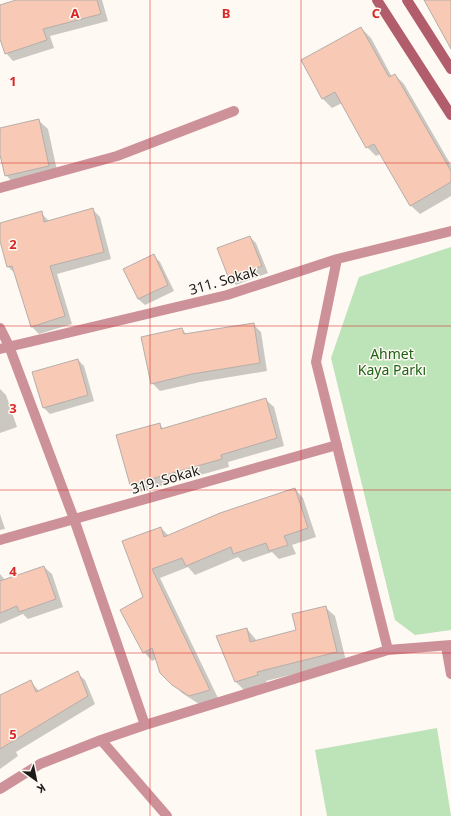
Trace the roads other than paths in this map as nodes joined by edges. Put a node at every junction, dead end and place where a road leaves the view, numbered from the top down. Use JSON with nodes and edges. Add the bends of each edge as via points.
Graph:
{"nodes":[{"id":1,"x":377,"y":0,"type":"edge"},
{"id":2,"x":407,"y":0,"type":"edge"},
{"id":3,"x":451,"y":69,"type":"edge"},
{"id":4,"x":234,"y":111,"type":"dead end"},
{"id":5,"x":451,"y":115,"type":"edge"},
{"id":6,"x":0,"y":188,"type":"edge"},
{"id":7,"x":451,"y":231,"type":"edge"},
{"id":8,"x":337,"y":259,"type":"junction"},
{"id":9,"x":0,"y":328,"type":"edge"},
{"id":10,"x":5,"y":348,"type":"edge"},
{"id":11,"x":337,"y":445,"type":"junction"},
{"id":12,"x":74,"y":519,"type":"junction"},
{"id":13,"x":0,"y":540,"type":"edge"},
{"id":14,"x":448,"y":645,"type":"edge"},
{"id":15,"x":388,"y":650,"type":"junction"},
{"id":16,"x":451,"y":674,"type":"edge"},
{"id":17,"x":145,"y":725,"type":"junction"},
{"id":18,"x":101,"y":740,"type":"junction"},
{"id":19,"x":0,"y":789,"type":"edge"},
{"id":20,"x":167,"y":816,"type":"edge"}],
"edges":[{"from":1,"to":5,"type":"main road"},
{"from":2,"to":3,"type":"main road"},
{"from":4,"to":6,"type":"street","via":[[117,156]]},
{"from":7,"to":8,"type":"street","name":"311. Sokak"},
{"from":8,"to":10,"type":"street","name":"311. Sokak","via":[[227,295]]},
{"from":8,"to":11,"type":"street","via":[[316,362]]},
{"from":9,"to":10,"type":"street"},
{"from":10,"to":12,"type":"street"},
{"from":11,"to":12,"type":"street","name":"319. Sokak"},
{"from":11,"to":15,"type":"street"},
{"from":12,"to":13,"type":"street","name":"319. Sokak"},
{"from":12,"to":17,"type":"street"},
{"from":14,"to":15,"type":"street"},
{"from":14,"to":16,"type":"street"},
{"from":15,"to":17,"type":"street"},
{"from":17,"to":18,"type":"street"},
{"from":18,"to":19,"type":"street","via":[[40,764]]},
{"from":18,"to":20,"type":"street"}]}
